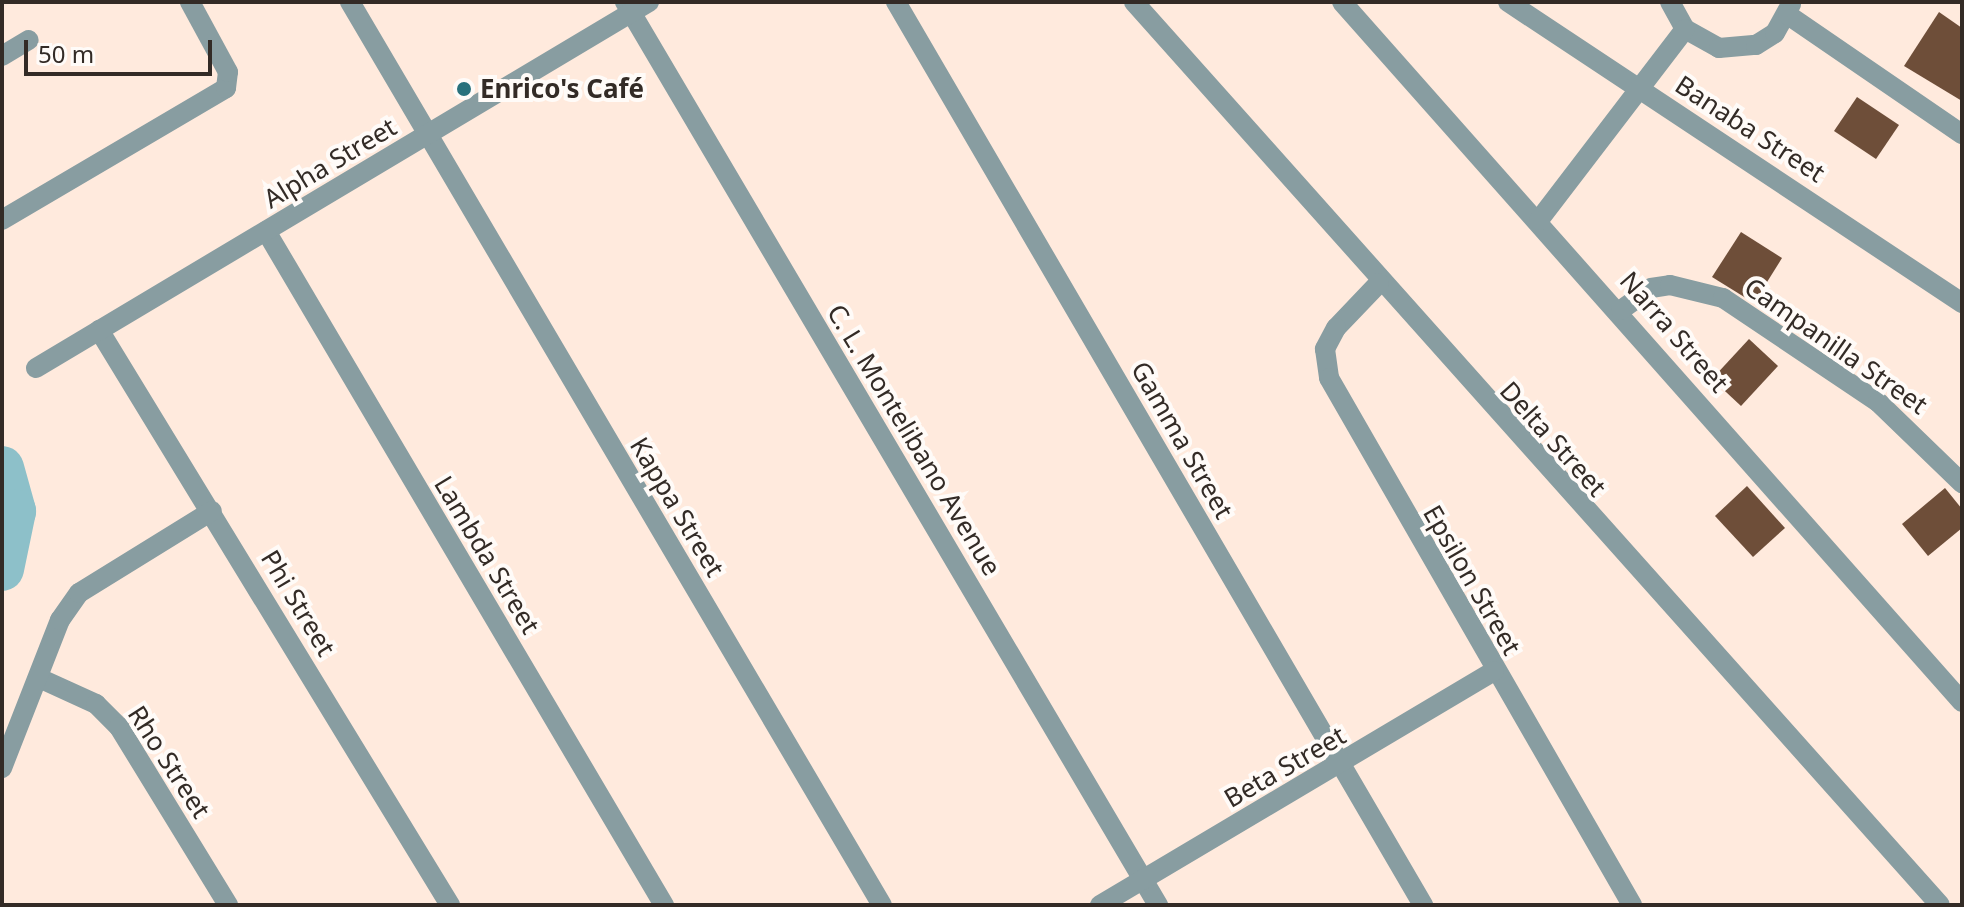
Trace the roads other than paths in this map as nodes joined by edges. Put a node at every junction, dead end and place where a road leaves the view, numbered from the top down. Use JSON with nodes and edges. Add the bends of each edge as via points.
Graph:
{"nodes":[{"id":1,"x":190,"y":2,"type":"edge"},
{"id":2,"x":350,"y":2,"type":"edge"},
{"id":3,"x":649,"y":2,"type":"edge"},
{"id":4,"x":896,"y":2,"type":"edge"},
{"id":5,"x":1134,"y":2,"type":"edge"},
{"id":6,"x":1342,"y":2,"type":"edge"},
{"id":7,"x":1508,"y":2,"type":"edge"},
{"id":8,"x":1670,"y":2,"type":"edge"},
{"id":9,"x":628,"y":7,"type":"edge"},
{"id":10,"x":1790,"y":9,"type":"edge"},
{"id":11,"x":1685,"y":29,"type":"junction"},
{"id":12,"x":29,"y":40,"type":"dead end"},
{"id":13,"x":2,"y":56,"type":"edge"},
{"id":14,"x":1637,"y":87,"type":"junction"},
{"id":15,"x":1962,"y":134,"type":"edge"},
{"id":16,"x":427,"y":136,"type":"junction"},
{"id":17,"x":2,"y":220,"type":"edge"},
{"id":18,"x":1539,"y":220,"type":"junction"},
{"id":19,"x":266,"y":231,"type":"junction"},
{"id":20,"x":1379,"y":283,"type":"junction"},
{"id":21,"x":1962,"y":303,"type":"edge"},
{"id":22,"x":1621,"y":310,"type":"junction"},
{"id":23,"x":99,"y":330,"type":"junction"},
{"id":24,"x":36,"y":368,"type":"dead end"},
{"id":25,"x":1962,"y":483,"type":"edge"},
{"id":26,"x":212,"y":511,"type":"junction"},
{"id":27,"x":1494,"y":671,"type":"junction"},
{"id":28,"x":39,"y":678,"type":"junction"},
{"id":29,"x":1958,"y":690,"type":"edge"},
{"id":30,"x":1342,"y":765,"type":"junction"},
{"id":31,"x":2,"y":768,"type":"edge"},
{"id":32,"x":1143,"y":879,"type":"junction"},
{"id":33,"x":228,"y":905,"type":"edge"},
{"id":34,"x":450,"y":905,"type":"edge"},
{"id":35,"x":664,"y":905,"type":"edge"},
{"id":36,"x":882,"y":905,"type":"edge"},
{"id":37,"x":1100,"y":905,"type":"edge"},
{"id":38,"x":1158,"y":905,"type":"edge"},
{"id":39,"x":1423,"y":905,"type":"edge"},
{"id":40,"x":1632,"y":905,"type":"edge"},
{"id":41,"x":1940,"y":905,"type":"edge"}],
"edges":[{"from":1,"to":17,"type":"street","via":[[230,81]]},
{"from":2,"to":16,"type":"street","name":"Kappa Street"},
{"from":3,"to":9,"type":"street","name":"Alpha Street"},
{"from":4,"to":30,"type":"street","name":"Gamma Street"},
{"from":5,"to":20,"type":"street","name":"Delta Street"},
{"from":6,"to":18,"type":"street","name":"Narra Street"},
{"from":7,"to":14,"type":"street","name":"Banaba Street"},
{"from":8,"to":11,"type":"street"},
{"from":9,"to":16,"type":"street","name":"Alpha Street"},
{"from":9,"to":32,"type":"street","name":"C. L. Montelibano Avenue"},
{"from":10,"to":11,"type":"street","via":[[1775,33],[1742,49],[1719,48]]},
{"from":10,"to":15,"type":"street"},
{"from":11,"to":14,"type":"street"},
{"from":12,"to":13,"type":"street"},
{"from":14,"to":18,"type":"street"},
{"from":14,"to":21,"type":"street","name":"Banaba Street"},
{"from":16,"to":19,"type":"street","name":"Alpha Street"},
{"from":16,"to":36,"type":"street","name":"Kappa Street"},
{"from":18,"to":22,"type":"street","name":"Narra Street"},
{"from":19,"to":23,"type":"street","name":"Alpha Street"},
{"from":19,"to":35,"type":"street","name":"Lambda Street"},
{"from":20,"to":27,"type":"street","name":"Epsilon Street","via":[[1336,328],[1325,349],[1329,378]]},
{"from":20,"to":41,"type":"street","name":"Delta Street"},
{"from":22,"to":25,"type":"street","name":"Campanilla Street","via":[[1651,288],[1670,285],[1723,298],[1878,402]]},
{"from":22,"to":29,"type":"street","name":"Narra Street"},
{"from":23,"to":24,"type":"street","name":"Alpha Street"},
{"from":23,"to":26,"type":"street","name":"Phi Street"},
{"from":26,"to":28,"type":"street","via":[[79,593],[60,620]]},
{"from":26,"to":34,"type":"street","name":"Phi Street"},
{"from":27,"to":30,"type":"street","name":"Beta Street"},
{"from":27,"to":40,"type":"street","name":"Epsilon Street"},
{"from":28,"to":31,"type":"street"},
{"from":28,"to":33,"type":"street","name":"Rho Street","via":[[96,704],[119,727]]},
{"from":30,"to":32,"type":"street","name":"Beta Street"},
{"from":30,"to":39,"type":"street","name":"Gamma Street"},
{"from":32,"to":37,"type":"street","name":"Beta Street"},
{"from":32,"to":38,"type":"street","name":"C. L. Montelibano Avenue"}]}
